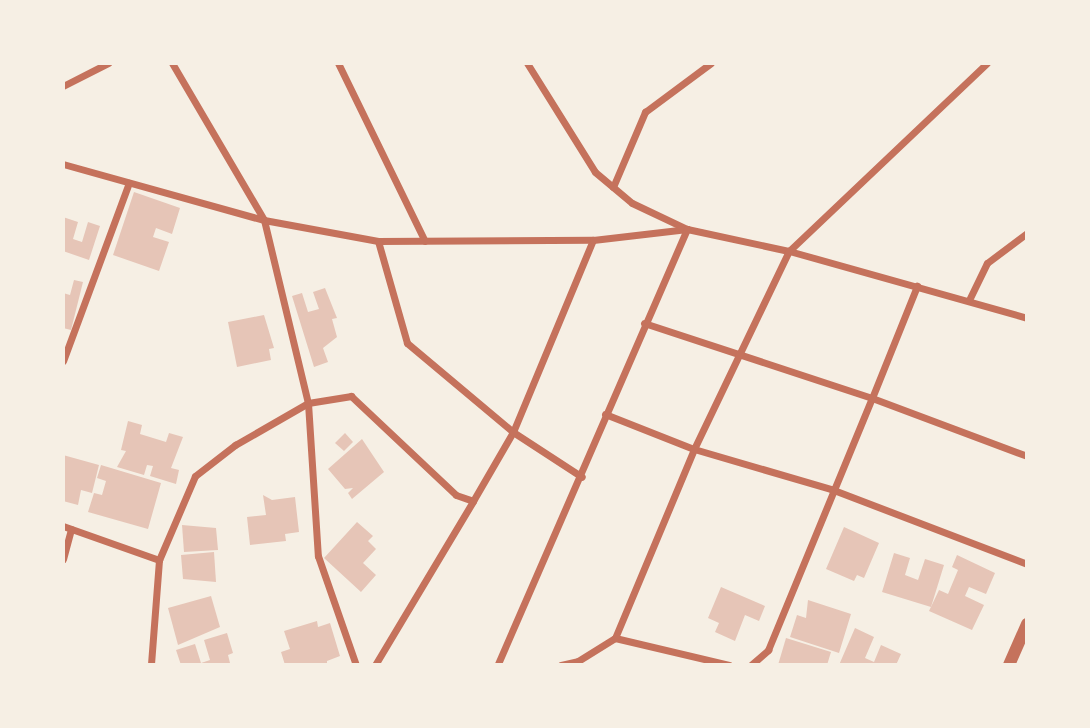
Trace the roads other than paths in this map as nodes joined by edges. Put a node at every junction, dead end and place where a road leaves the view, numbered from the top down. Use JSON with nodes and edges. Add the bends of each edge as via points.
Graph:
{"nodes":[{"id":1,"x":108,"y":63,"type":"edge"},
{"id":2,"x":172,"y":63,"type":"edge"},
{"id":3,"x":338,"y":63,"type":"edge"},
{"id":4,"x":527,"y":63,"type":"edge"},
{"id":5,"x":711,"y":63,"type":"edge"},
{"id":6,"x":988,"y":63,"type":"edge"},
{"id":7,"x":63,"y":86,"type":"edge"},
{"id":8,"x":63,"y":164,"type":"edge"},
{"id":9,"x":129,"y":183,"type":"junction"},
{"id":10,"x":613,"y":187,"type":"junction"},
{"id":11,"x":264,"y":220,"type":"junction"},
{"id":12,"x":687,"y":229,"type":"junction"},
{"id":13,"x":1027,"y":233,"type":"edge"},
{"id":14,"x":593,"y":240,"type":"junction"},
{"id":15,"x":378,"y":241,"type":"junction"},
{"id":16,"x":425,"y":241,"type":"junction"},
{"id":17,"x":789,"y":251,"type":"junction"},
{"id":18,"x":918,"y":286,"type":"junction"},
{"id":19,"x":969,"y":300,"type":"junction"},
{"id":20,"x":1027,"y":318,"type":"edge"},
{"id":21,"x":645,"y":323,"type":"junction"},
{"id":22,"x":736,"y":356,"type":"junction"},
{"id":23,"x":63,"y":360,"type":"edge"},
{"id":24,"x":872,"y":398,"type":"junction"},
{"id":25,"x":308,"y":403,"type":"junction"},
{"id":26,"x":605,"y":414,"type":"junction"},
{"id":27,"x":513,"y":432,"type":"junction"},
{"id":28,"x":694,"y":449,"type":"junction"},
{"id":29,"x":1027,"y":456,"type":"edge"},
{"id":30,"x":582,"y":477,"type":"junction"},
{"id":31,"x":831,"y":489,"type":"junction"},
{"id":32,"x":473,"y":501,"type":"junction"},
{"id":33,"x":67,"y":527,"type":"edge"},
{"id":34,"x":63,"y":559,"type":"edge"},
{"id":35,"x":159,"y":560,"type":"junction"},
{"id":36,"x":1027,"y":564,"type":"edge"},
{"id":37,"x":1027,"y":624,"type":"edge"},
{"id":38,"x":615,"y":638,"type":"junction"},
{"id":39,"x":151,"y":665,"type":"edge"},
{"id":40,"x":356,"y":665,"type":"edge"},
{"id":41,"x":376,"y":665,"type":"edge"},
{"id":42,"x":497,"y":665,"type":"edge"},
{"id":43,"x":561,"y":665,"type":"edge"},
{"id":44,"x":729,"y":665,"type":"edge"},
{"id":45,"x":751,"y":665,"type":"edge"},
{"id":46,"x":1009,"y":665,"type":"edge"}],
"edges":[{"from":1,"to":7,"type":"street"},
{"from":2,"to":11,"type":"street"},
{"from":3,"to":16,"type":"street"},
{"from":4,"to":10,"type":"street","via":[[562,125],[595,172]]},
{"from":5,"to":10,"type":"street","via":[[645,112]]},
{"from":6,"to":17,"type":"street"},
{"from":8,"to":9,"type":"street"},
{"from":9,"to":11,"type":"street"},
{"from":9,"to":23,"type":"street"},
{"from":10,"to":12,"type":"street","via":[[632,203]]},
{"from":11,"to":15,"type":"street"},
{"from":11,"to":25,"type":"street"},
{"from":12,"to":14,"type":"street"},
{"from":12,"to":17,"type":"street"},
{"from":12,"to":21,"type":"street"},
{"from":13,"to":19,"type":"street","via":[[987,263]]},
{"from":14,"to":16,"type":"street"},
{"from":14,"to":27,"type":"street"},
{"from":15,"to":16,"type":"street"},
{"from":15,"to":27,"type":"street","via":[[407,343]]},
{"from":17,"to":18,"type":"street"},
{"from":17,"to":22,"type":"street"},
{"from":18,"to":19,"type":"street"},
{"from":18,"to":24,"type":"street"},
{"from":19,"to":20,"type":"street"},
{"from":21,"to":22,"type":"street"},
{"from":21,"to":26,"type":"street"},
{"from":22,"to":24,"type":"street"},
{"from":22,"to":28,"type":"street"},
{"from":24,"to":29,"type":"street"},
{"from":24,"to":31,"type":"street"},
{"from":25,"to":32,"type":"street","via":[[351,396],[456,495]]},
{"from":25,"to":35,"type":"street","via":[[235,445],[195,476]]},
{"from":25,"to":40,"type":"street","via":[[318,556]]},
{"from":26,"to":28,"type":"street"},
{"from":26,"to":30,"type":"street"},
{"from":27,"to":30,"type":"street"},
{"from":27,"to":32,"type":"street"},
{"from":28,"to":31,"type":"street"},
{"from":28,"to":38,"type":"street"},
{"from":30,"to":42,"type":"street"},
{"from":31,"to":36,"type":"street"},
{"from":31,"to":45,"type":"street","via":[[768,650]]},
{"from":32,"to":41,"type":"street"},
{"from":33,"to":34,"type":"street"},
{"from":33,"to":35,"type":"street"},
{"from":35,"to":39,"type":"street"},
{"from":37,"to":46,"type":"street"},
{"from":38,"to":43,"type":"street","via":[[578,661]]},
{"from":38,"to":44,"type":"street"}]}
